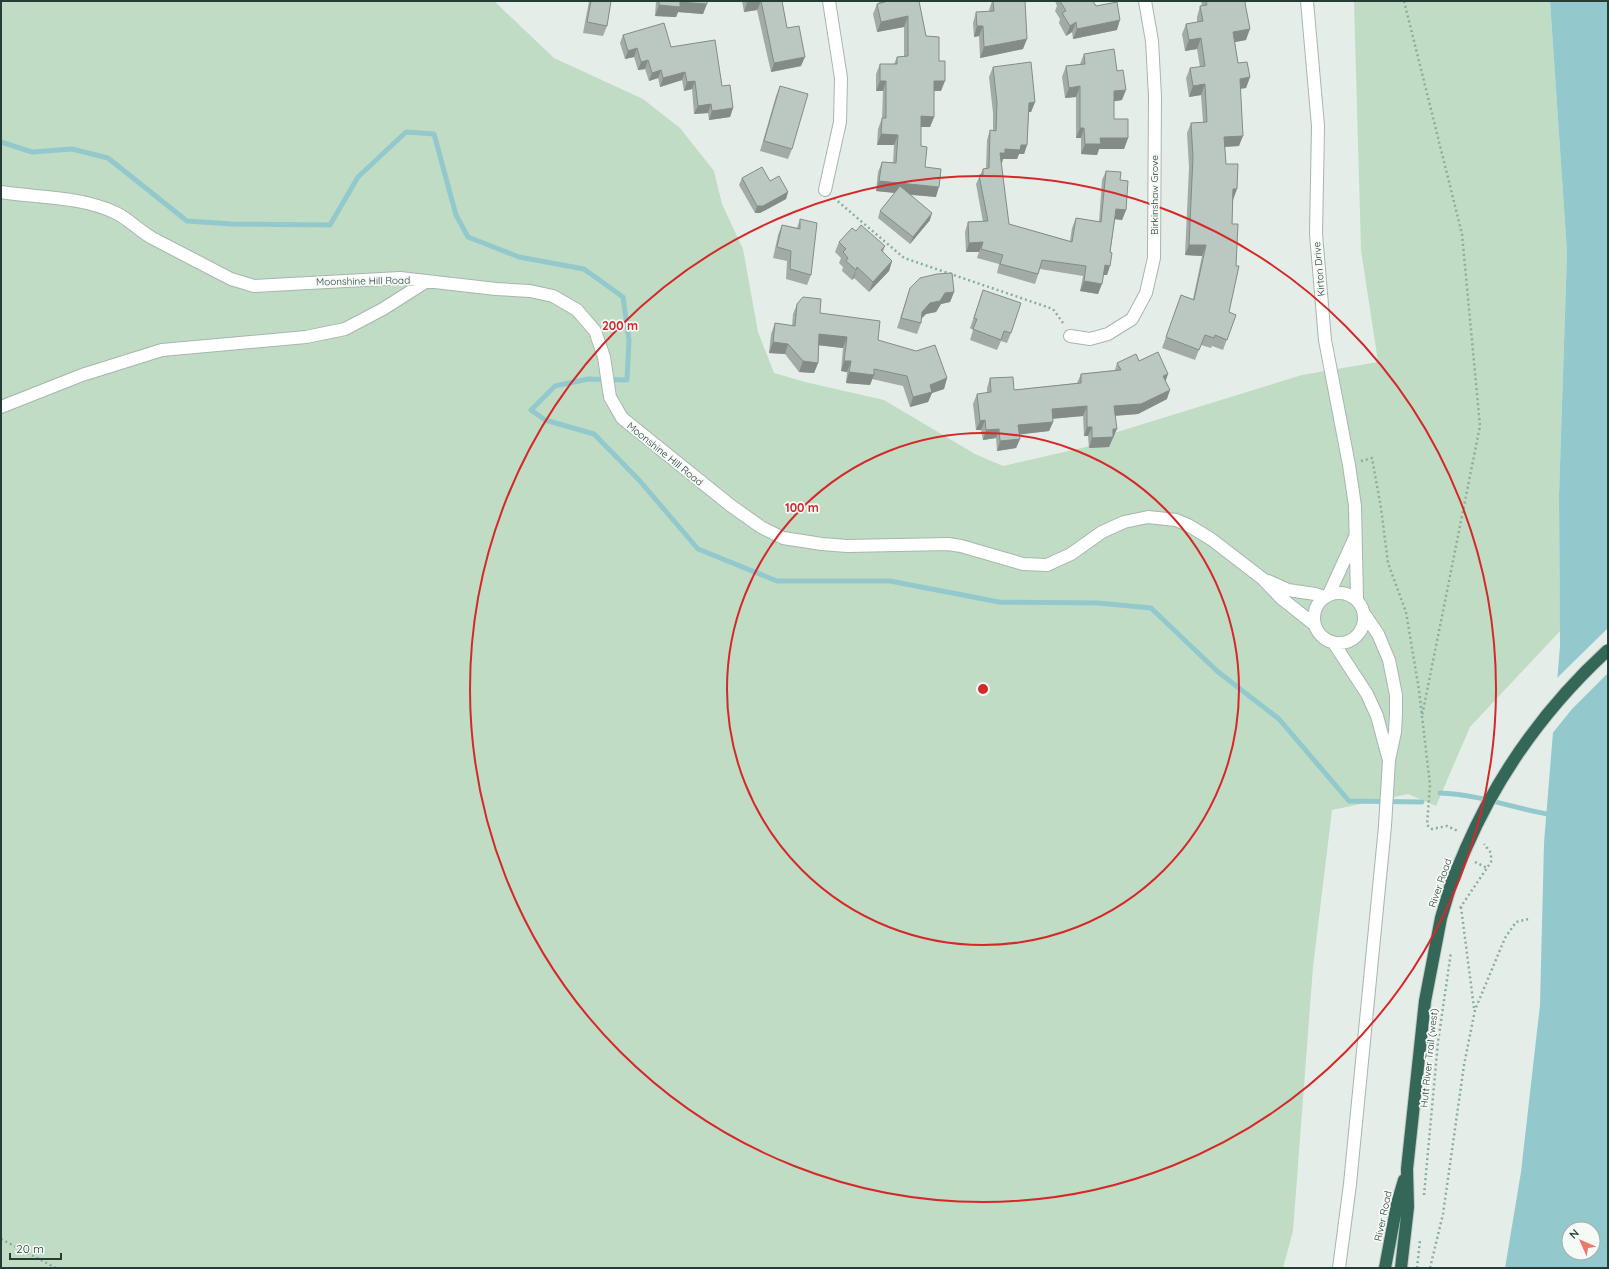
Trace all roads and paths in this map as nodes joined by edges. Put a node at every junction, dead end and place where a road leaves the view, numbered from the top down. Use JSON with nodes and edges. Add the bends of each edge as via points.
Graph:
{"nodes":[{"id":1,"x":829,"y":1,"type":"edge"},
{"id":2,"x":1145,"y":1,"type":"edge"},
{"id":3,"x":1307,"y":1,"type":"edge"},
{"id":4,"x":1404,"y":1,"type":"edge"},
{"id":5,"x":825,"y":190,"type":"joint"},
{"id":6,"x":1,"y":192,"type":"edge"},
{"id":7,"x":427,"y":281,"type":"junction"},
{"id":8,"x":1070,"y":336,"type":"joint"},
{"id":9,"x":1,"y":407,"type":"edge"},
{"id":10,"x":1349,"y":464,"type":"junction"},
{"id":11,"x":1356,"y":535,"type":"junction"},
{"id":12,"x":1264,"y":579,"type":"junction"},
{"id":13,"x":1327,"y":595,"type":"junction"},
{"id":14,"x":1357,"y":599,"type":"junction"},
{"id":15,"x":1365,"y":615,"type":"junction"},
{"id":16,"x":1315,"y":625,"type":"junction"},
{"id":17,"x":1333,"y":642,"type":"junction"},
{"id":18,"x":1608,"y":650,"type":"edge"},
{"id":19,"x":1422,"y":716,"type":"junction"},
{"id":20,"x":1389,"y":760,"type":"junction"},
{"id":21,"x":1465,"y":834,"type":"dead end"},
{"id":22,"x":1479,"y":842,"type":"dead end"},
{"id":23,"x":1475,"y":857,"type":"dead end"},
{"id":24,"x":1474,"y":861,"type":"junction"},
{"id":25,"x":1471,"y":868,"type":"dead end"},
{"id":26,"x":1487,"y":868,"type":"junction"},
{"id":27,"x":1459,"y":902,"type":"dead end"},
{"id":28,"x":1461,"y":907,"type":"junction"},
{"id":29,"x":1530,"y":919,"type":"dead end"},
{"id":30,"x":1452,"y":946,"type":"dead end"},
{"id":31,"x":1475,"y":1010,"type":"junction"},
{"id":32,"x":1407,"y":1170,"type":"junction"},
{"id":33,"x":1423,"y":1202,"type":"dead end"},
{"id":34,"x":1,"y":1239,"type":"edge"},
{"id":35,"x":1420,"y":1239,"type":"dead end"},
{"id":36,"x":56,"y":1268,"type":"edge"},
{"id":37,"x":1339,"y":1268,"type":"edge"},
{"id":38,"x":1385,"y":1268,"type":"edge"},
{"id":39,"x":1401,"y":1268,"type":"edge"},
{"id":40,"x":1417,"y":1268,"type":"edge"},
{"id":41,"x":1430,"y":1268,"type":"edge"}],
"edges":[{"from":1,"to":5,"type":"street","via":[[841,78],[840,122]]},
{"from":2,"to":8,"type":"street","name":"Birkinshaw Grove","via":[[1152,41],[1155,96],[1154,258],[1146,293],[1132,320],[1108,334],[1090,339]]},
{"from":3,"to":10,"type":"street","name":"Kirton Drive","via":[[1318,126],[1316,234],[1324,332]]},
{"from":4,"to":19,"type":"path","via":[[1462,234],[1480,426]]},
{"from":5,"to":8,"type":"path","via":[[904,258],[1054,309]]},
{"from":6,"to":7,"type":"street","name":"Moonshine Hill Road","via":[[72,200],[111,211],[142,233],[231,279],[254,286],[400,278]]},
{"from":7,"to":9,"type":"street","via":[[345,329],[306,337],[162,350],[82,374]]},
{"from":7,"to":12,"type":"street","name":"Moonshine Hill Road","via":[[530,291],[562,300],[585,317],[595,330],[602,347],[608,392],[617,412],[628,425],[761,528],[783,538],[847,546],[948,544],[1023,564],[1047,565],[1064,558],[1102,532],[1124,522],[1148,517],[1164,518],[1188,525],[1211,539]]},
{"from":10,"to":11,"type":"street","name":"Kirton Drive"},
{"from":10,"to":19,"type":"path","via":[[1372,458],[1388,563],[1406,612]]},
{"from":11,"to":13,"type":"street","name":"Kirton Drive"},
{"from":11,"to":14,"type":"street","name":"Kirton Drive"},
{"from":12,"to":13,"type":"street","name":"Moonshine Hill Road","via":[[1288,590]]},
{"from":12,"to":16,"type":"street","name":"Moonshine Hill Road","via":[[1281,598]]},
{"from":13,"to":14,"type":"street","via":[[1344,593]]},
{"from":13,"to":16,"type":"street","via":[[1315,609]]},
{"from":14,"to":15,"type":"street"},
{"from":15,"to":17,"type":"street","via":[[1356,637],[1349,641]]},
{"from":15,"to":20,"type":"street","via":[[1384,646],[1396,695],[1395,732]]},
{"from":16,"to":17,"type":"street","via":[[1325,639]]},
{"from":17,"to":20,"type":"street","via":[[1367,694],[1377,716]]},
{"from":18,"to":32,"type":"highway","name":"River Road","bridge":true,"via":[[1568,689],[1530,736],[1492,794],[1450,888],[1441,918],[1423,1016]]},
{"from":19,"to":21,"type":"path","via":[[1430,786],[1427,825],[1432,829],[1451,827]]},
{"from":20,"to":37,"type":"street","via":[[1385,826],[1350,1184]]},
{"from":22,"to":26,"type":"path","via":[[1488,847],[1491,853],[1491,862]]},
{"from":23,"to":24,"type":"path"},
{"from":24,"to":25,"type":"path"},
{"from":24,"to":26,"type":"path"},
{"from":26,"to":28,"type":"path"},
{"from":27,"to":28,"type":"path","via":[[1457,909]]},
{"from":28,"to":31,"type":"path"},
{"from":29,"to":31,"type":"path","via":[[1516,922],[1505,938]]},
{"from":30,"to":33,"type":"path","name":"Hutt River Trail (west)","via":[[1438,1042]]},
{"from":31,"to":41,"type":"path","via":[[1464,1065],[1443,1214]]},
{"from":32,"to":38,"type":"highway","name":"River Road","via":[[1397,1204]]},
{"from":32,"to":39,"type":"highway","name":"River Road","via":[[1408,1207]]},
{"from":34,"to":36,"type":"path"},
{"from":35,"to":40,"type":"path"}]}
